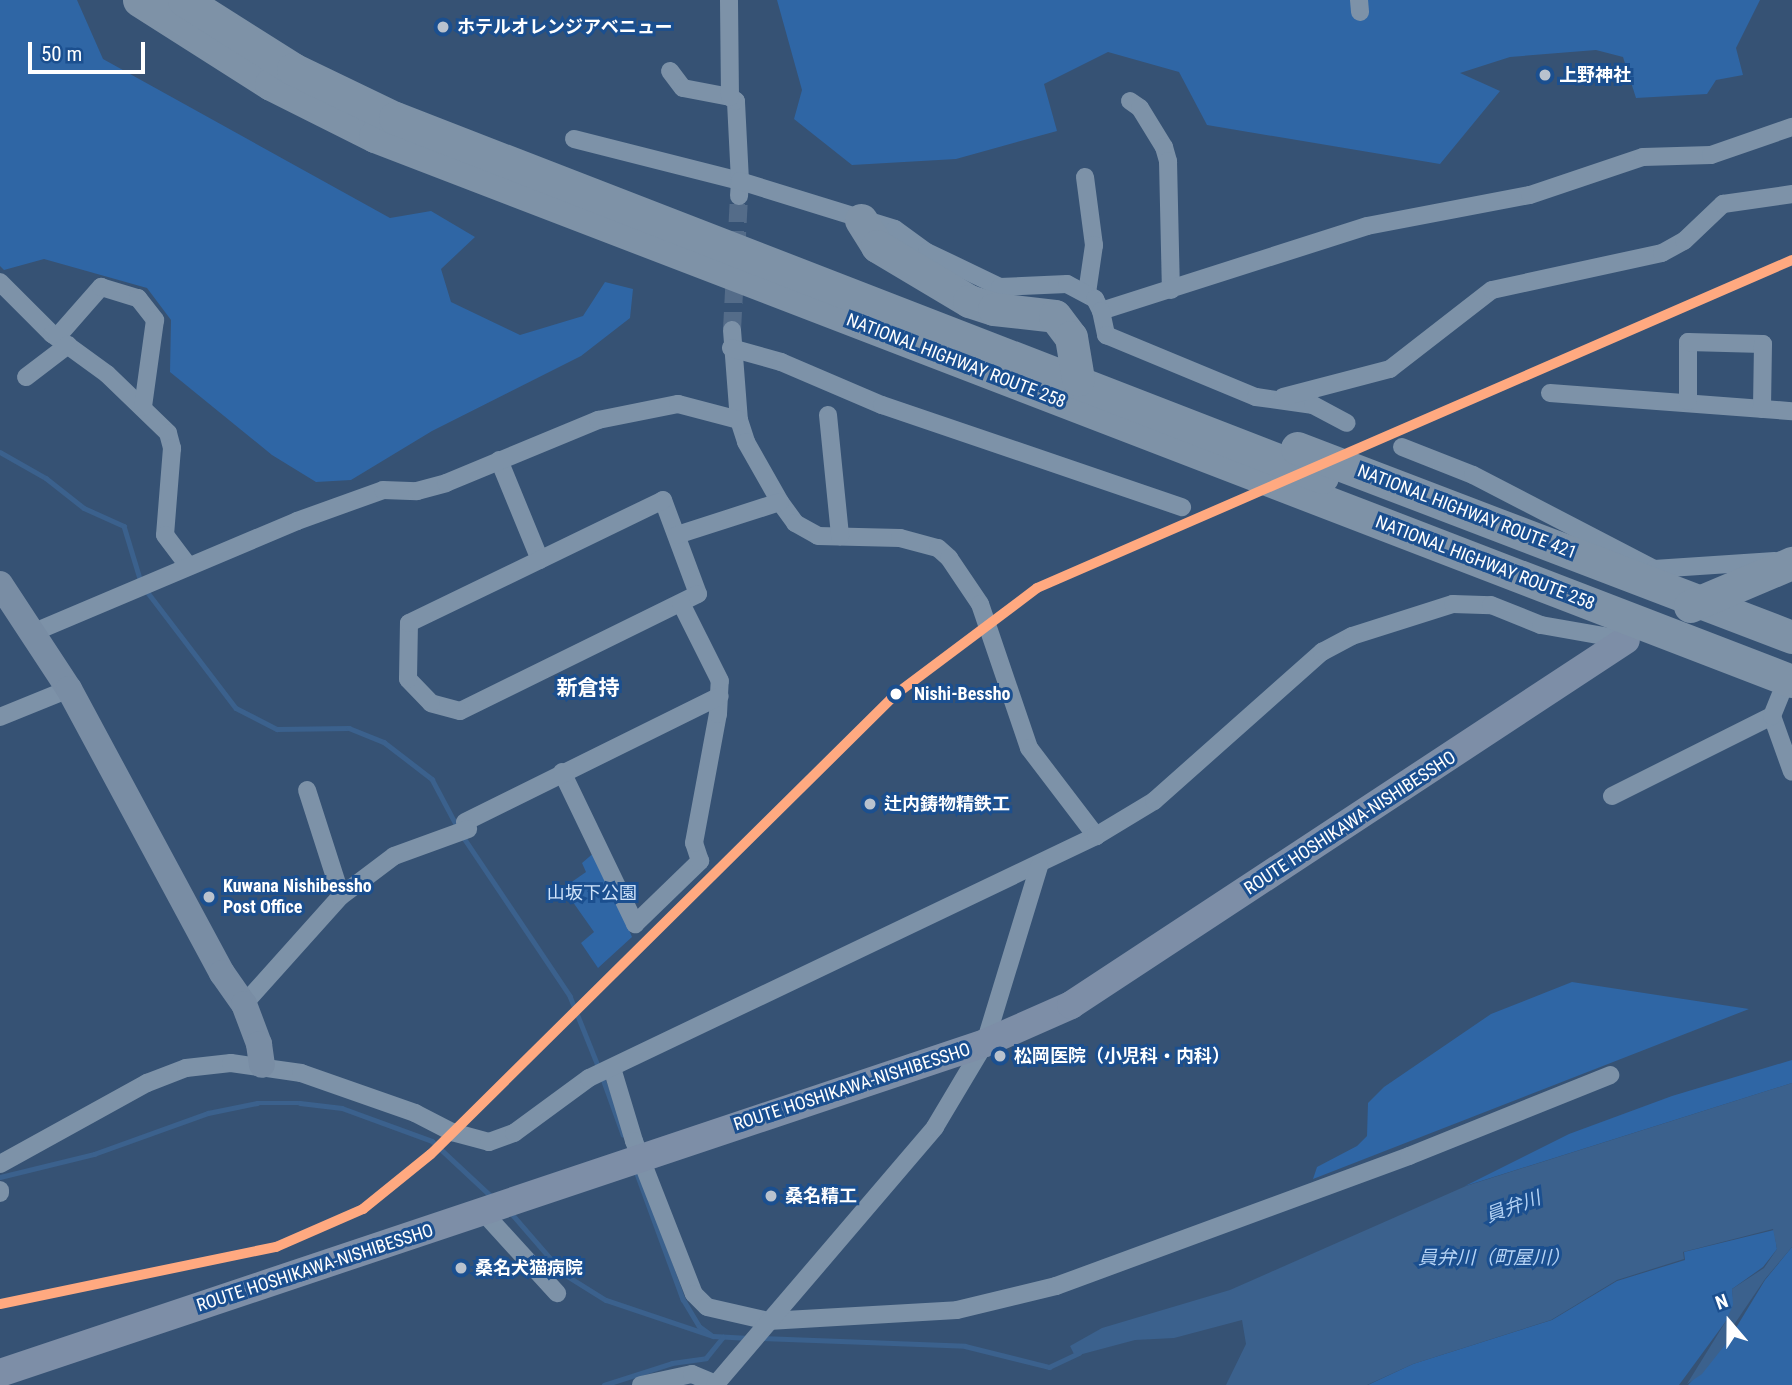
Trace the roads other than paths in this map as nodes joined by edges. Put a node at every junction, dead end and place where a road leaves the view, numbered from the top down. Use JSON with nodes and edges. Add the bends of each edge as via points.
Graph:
{"nodes":[{"id":1,"x":139,"y":0,"type":"edge"},
{"id":2,"x":184,"y":0,"type":"edge"},
{"id":3,"x":729,"y":0,"type":"edge"},
{"id":4,"x":670,"y":71,"type":"dead end"},
{"id":5,"x":730,"y":97,"type":"junction"},
{"id":6,"x":1130,"y":101,"type":"dead end"},
{"id":7,"x":1792,"y":127,"type":"edge"},
{"id":8,"x":575,"y":139,"type":"dead end"},
{"id":9,"x":1086,"y":177,"type":"dead end"},
{"id":10,"x":740,"y":189,"type":"junction"},
{"id":11,"x":1792,"y":194,"type":"edge"},
{"id":12,"x":861,"y":220,"type":"junction"},
{"id":13,"x":0,"y":282,"type":"edge"},
{"id":14,"x":1171,"y":290,"type":"junction"},
{"id":15,"x":1087,"y":293,"type":"junction"},
{"id":16,"x":1101,"y":311,"type":"junction"},
{"id":17,"x":63,"y":341,"type":"junction"},
{"id":18,"x":26,"y":377,"type":"dead end"},
{"id":19,"x":1078,"y":379,"type":"junction"},
{"id":20,"x":1550,"y":393,"type":"dead end"},
{"id":21,"x":1283,"y":397,"type":"junction"},
{"id":22,"x":1688,"y":401,"type":"junction"},
{"id":23,"x":143,"y":407,"type":"junction"},
{"id":24,"x":1762,"y":409,"type":"junction"},
{"id":25,"x":1792,"y":411,"type":"edge"},
{"id":26,"x":828,"y":415,"type":"dead end"},
{"id":27,"x":739,"y":420,"type":"junction"},
{"id":28,"x":1348,"y":423,"type":"dead end"},
{"id":29,"x":1180,"y":433,"type":"junction"},
{"id":30,"x":1402,"y":446,"type":"dead end"},
{"id":31,"x":499,"y":460,"type":"junction"},
{"id":32,"x":1308,"y":476,"type":"junction"},
{"id":33,"x":1244,"y":480,"type":"joint"},
{"id":34,"x":780,"y":502,"type":"junction"},
{"id":35,"x":1182,"y":507,"type":"dead end"},
{"id":36,"x":677,"y":535,"type":"junction"},
{"id":37,"x":840,"y":536,"type":"junction"},
{"id":38,"x":540,"y":560,"type":"junction"},
{"id":39,"x":1792,"y":562,"type":"edge"},
{"id":40,"x":187,"y":564,"type":"junction"},
{"id":41,"x":0,"y":584,"type":"edge"},
{"id":42,"x":681,"y":603,"type":"junction"},
{"id":43,"x":1665,"y":620,"type":"junction"},
{"id":44,"x":32,"y":633,"type":"junction"},
{"id":45,"x":1792,"y":637,"type":"edge"},
{"id":46,"x":1792,"y":657,"type":"edge"},
{"id":47,"x":69,"y":689,"type":"junction"},
{"id":48,"x":720,"y":696,"type":"junction"},
{"id":49,"x":1784,"y":698,"type":"edge"},
{"id":50,"x":0,"y":717,"type":"edge"},
{"id":51,"x":562,"y":772,"type":"junction"},
{"id":52,"x":1792,"y":772,"type":"edge"},
{"id":53,"x":307,"y":790,"type":"dead end"},
{"id":54,"x":1612,"y":796,"type":"dead end"},
{"id":55,"x":1096,"y":836,"type":"junction"},
{"id":56,"x":1039,"y":866,"type":"junction"},
{"id":57,"x":341,"y":896,"type":"junction"},
{"id":58,"x":244,"y":1004,"type":"junction"},
{"id":59,"x":985,"y":1042,"type":"junction"},
{"id":60,"x":262,"y":1065,"type":"junction"},
{"id":61,"x":611,"y":1068,"type":"junction"},
{"id":62,"x":1610,"y":1075,"type":"dead end"},
{"id":63,"x":634,"y":1159,"type":"junction"},
{"id":64,"x":0,"y":1164,"type":"edge"},
{"id":65,"x":483,"y":1212,"type":"junction"},
{"id":66,"x":556,"y":1293,"type":"dead end"},
{"id":67,"x":768,"y":1321,"type":"junction"},
{"id":68,"x":0,"y":1373,"type":"edge"},
{"id":69,"x":715,"y":1384,"type":"edge"},
{"id":70,"x":641,"y":1385,"type":"edge"}],
"edges":[{"from":1,"to":29,"type":"highway","name":"NATIONAL HIGHWAY ROUTE 258","via":[[271,84],[375,136]]},
{"from":2,"to":19,"type":"highway","name":"NATIONAL HIGHWAY ROUTE 258","via":[[293,69],[395,118]]},
{"from":3,"to":5,"type":"street"},
{"from":4,"to":5,"type":"street","via":[[683,88]]},
{"from":5,"to":10,"type":"street","via":[[736,101]]},
{"from":6,"to":14,"type":"street","via":[[1152,128],[1168,161]]},
{"from":7,"to":14,"type":"street","via":[[1711,155],[1643,158],[1530,195],[1367,226]]},
{"from":8,"to":10,"type":"street"},
{"from":9,"to":15,"type":"street","via":[[1094,244]]},
{"from":10,"to":12,"type":"street"},
{"from":11,"to":21,"type":"street","via":[[1723,204],[1684,241],[1662,253],[1492,290],[1390,369]]},
{"from":12,"to":15,"type":"street","via":[[895,229],[928,252],[1000,287],[1067,284]]},
{"from":12,"to":19,"type":"highway","via":[[877,246],[969,301],[994,309],[1055,316],[1071,337]]},
{"from":13,"to":17,"type":"street"},
{"from":14,"to":16,"type":"street"},
{"from":15,"to":16,"type":"street"},
{"from":16,"to":21,"type":"street","via":[[1106,335],[1256,397]]},
{"from":17,"to":18,"type":"street"},
{"from":17,"to":23,"type":"street"},
{"from":17,"to":23,"type":"street","via":[[101,287],[138,298],[155,320]]},
{"from":19,"to":29,"type":"highway","name":"NATIONAL HIGHWAY ROUTE 258"},
{"from":20,"to":22,"type":"street"},
{"from":21,"to":28,"type":"street","via":[[1313,405]]},
{"from":22,"to":24,"type":"street"},
{"from":22,"to":24,"type":"street","via":[[1688,342],[1763,344]]},
{"from":23,"to":40,"type":"street","via":[[171,441],[164,535]]},
{"from":24,"to":25,"type":"street"},
{"from":26,"to":37,"type":"street"},
{"from":27,"to":31,"type":"street","via":[[678,404],[598,420]]},
{"from":27,"to":34,"type":"street"},
{"from":27,"to":35,"type":"street","via":[[732,339],[882,405]]},
{"from":29,"to":32,"type":"highway","name":"NATIONAL HIGHWAY ROUTE 258"},
{"from":29,"to":33,"type":"highway","name":"NATIONAL HIGHWAY ROUTE 258"},
{"from":30,"to":39,"type":"street","via":[[1473,475],[1654,569]]},
{"from":31,"to":38,"type":"street"},
{"from":31,"to":40,"type":"street","via":[[417,491],[383,491]]},
{"from":32,"to":33,"type":"highway","name":"NATIONAL HIGHWAY ROUTE 421"},
{"from":32,"to":43,"type":"highway","name":"NATIONAL HIGHWAY ROUTE 421"},
{"from":32,"to":43,"type":"highway","name":"NATIONAL HIGHWAY ROUTE 421"},
{"from":32,"to":43,"type":"highway","name":"NATIONAL HIGHWAY ROUTE 258"},
{"from":34,"to":36,"type":"street"},
{"from":34,"to":37,"type":"street","via":[[807,532]]},
{"from":36,"to":38,"type":"street","via":[[663,500]]},
{"from":36,"to":42,"type":"street","via":[[698,594]]},
{"from":37,"to":55,"type":"street","via":[[938,548],[962,573],[980,604],[1029,748]]},
{"from":38,"to":42,"type":"street","via":[[409,623],[408,679],[431,703],[460,710]]},
{"from":39,"to":43,"type":"highway"},
{"from":40,"to":44,"type":"street"},
{"from":41,"to":44,"type":"street"},
{"from":42,"to":48,"type":"street","via":[[720,681]]},
{"from":43,"to":45,"type":"highway"},
{"from":43,"to":46,"type":"highway","name":"NATIONAL HIGHWAY ROUTE 258"},
{"from":43,"to":49,"type":"highway"},
{"from":43,"to":49,"type":"highway","name":"NATIONAL HIGHWAY ROUTE 258"},
{"from":43,"to":55,"type":"street","via":[[1541,625],[1491,605],[1453,604],[1363,632],[1322,652],[1206,759],[1154,801]]},
{"from":43,"to":59,"type":"main road","name":"ROUTE HOSHIKAWA-NISHIBESSHO","via":[[1071,1005]]},
{"from":44,"to":47,"type":"street"},
{"from":47,"to":50,"type":"street"},
{"from":47,"to":58,"type":"street","via":[[222,973]]},
{"from":48,"to":51,"type":"street"},
{"from":48,"to":51,"type":"street","via":[[694,843],[700,861],[635,924]]},
{"from":49,"to":52,"type":"street"},
{"from":49,"to":54,"type":"street"},
{"from":51,"to":57,"type":"street","via":[[462,829],[394,856]]},
{"from":53,"to":57,"type":"street"},
{"from":55,"to":56,"type":"street"},
{"from":56,"to":59,"type":"street"},
{"from":56,"to":61,"type":"street"},
{"from":57,"to":58,"type":"street"},
{"from":58,"to":60,"type":"street"},
{"from":59,"to":63,"type":"main road","name":"ROUTE HOSHIKAWA-NISHIBESSHO"},
{"from":59,"to":67,"type":"street","via":[[935,1127]]},
{"from":60,"to":61,"type":"street","via":[[314,1077],[415,1113],[452,1132],[489,1142],[514,1133],[591,1077]]},
{"from":60,"to":64,"type":"street","via":[[204,1064],[173,1073]]},
{"from":61,"to":63,"type":"street"},
{"from":62,"to":67,"type":"street","via":[[1409,1156],[1056,1286],[957,1310]]},
{"from":63,"to":65,"type":"main road","name":"ROUTE HOSHIKAWA-NISHIBESSHO"},
{"from":63,"to":67,"type":"street","via":[[694,1294],[707,1307]]},
{"from":65,"to":66,"type":"street"},
{"from":65,"to":68,"type":"main road","name":"ROUTE HOSHIKAWA-NISHIBESSHO"},
{"from":67,"to":69,"type":"street"},
{"from":69,"to":70,"type":"street","via":[[692,1374]]}]}
